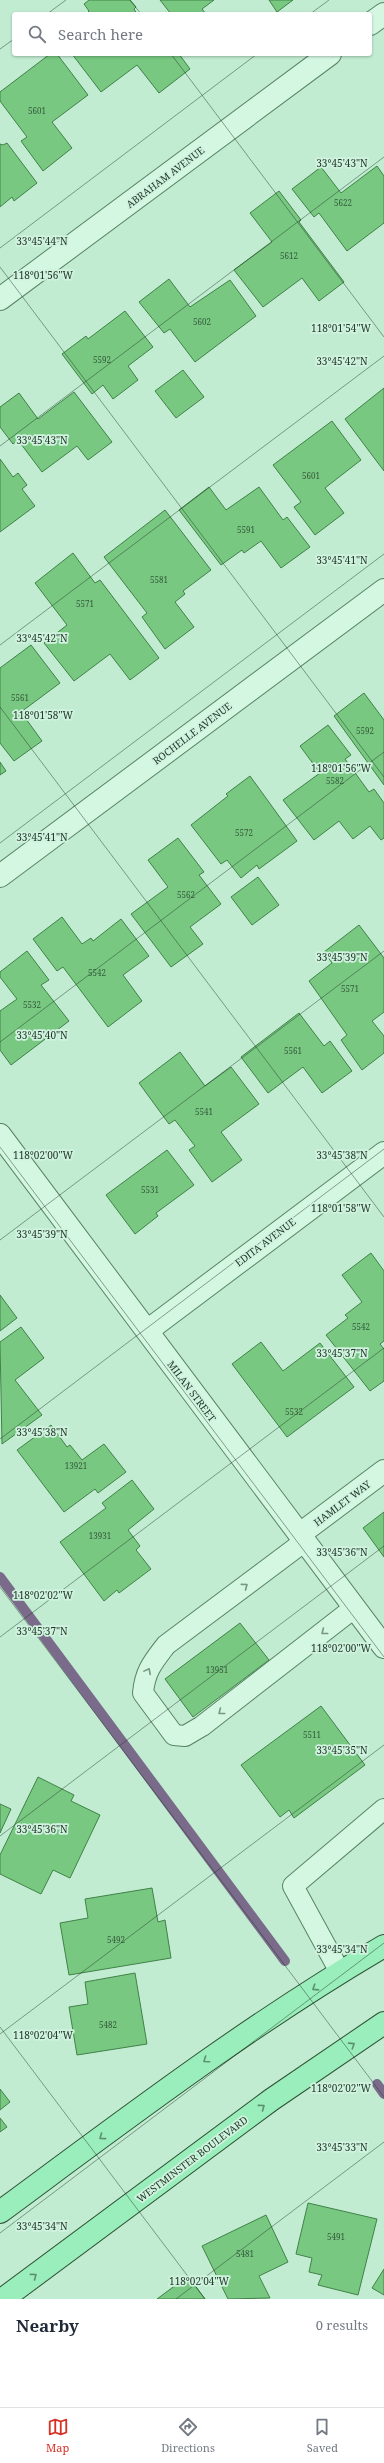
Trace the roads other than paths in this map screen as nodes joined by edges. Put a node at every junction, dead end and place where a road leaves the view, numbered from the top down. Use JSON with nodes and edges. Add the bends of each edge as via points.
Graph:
{"nodes":[{"id":1,"x":384,"y":14,"type":"edge"},
{"id":2,"x":372,"y":23,"type":"edge"},
{"id":3,"x":327,"y":56,"type":"edge"},
{"id":4,"x":0,"y":300,"type":"edge"},
{"id":5,"x":384,"y":590,"type":"edge"},
{"id":6,"x":0,"y":876,"type":"edge"},
{"id":7,"x":0,"y":1135,"type":"edge"},
{"id":8,"x":384,"y":1153,"type":"edge"},
{"id":9,"x":147,"y":1331,"type":"junction"},
{"id":10,"x":384,"y":1471,"type":"edge"},
{"id":11,"x":302,"y":1538,"type":"junction"},
{"id":12,"x":354,"y":1608,"type":"junction"},
{"id":13,"x":384,"y":1647,"type":"edge"},
{"id":14,"x":384,"y":1809,"type":"edge"},
{"id":15,"x":384,"y":1946,"type":"edge"},
{"id":16,"x":340,"y":1972,"type":"junction"},
{"id":17,"x":384,"y":2024,"type":"edge"},
{"id":18,"x":0,"y":2212,"type":"edge"},
{"id":19,"x":3,"y":2299,"type":"edge"}],
"edges":[{"from":1,"to":2,"type":"street"},
{"from":3,"to":4,"type":"street","name":"ABRAHAM AVENUE"},
{"from":5,"to":6,"type":"street","name":"ROCHELLE AVENUE"},
{"from":7,"to":9,"type":"street","name":"MILAN STREET"},
{"from":8,"to":9,"type":"street","name":"EDITA AVENUE"},
{"from":9,"to":11,"type":"street","name":"MILAN STREET"},
{"from":10,"to":11,"type":"street","name":"HAMLET WAY"},
{"from":11,"to":12,"type":"street","name":"MILAN STREET"},
{"from":12,"to":11,"type":"lane","one_way":true,"via":[[202,1726],[186,1736],[174,1735],[143,1693],[145,1676],[153,1661],[166,1645]]},
{"from":12,"to":13,"type":"street","name":"MILAN STREET"},
{"from":14,"to":16,"type":"lane","via":[[293,1886]]},
{"from":15,"to":16,"type":"main road"},
{"from":16,"to":18,"type":"main road","one_way":true,"via":[[199,2065]]},
{"from":19,"to":17,"type":"main road","name":"WESTMINSTER BOULEVARD","one_way":true,"via":[[271,2100]]}]}
